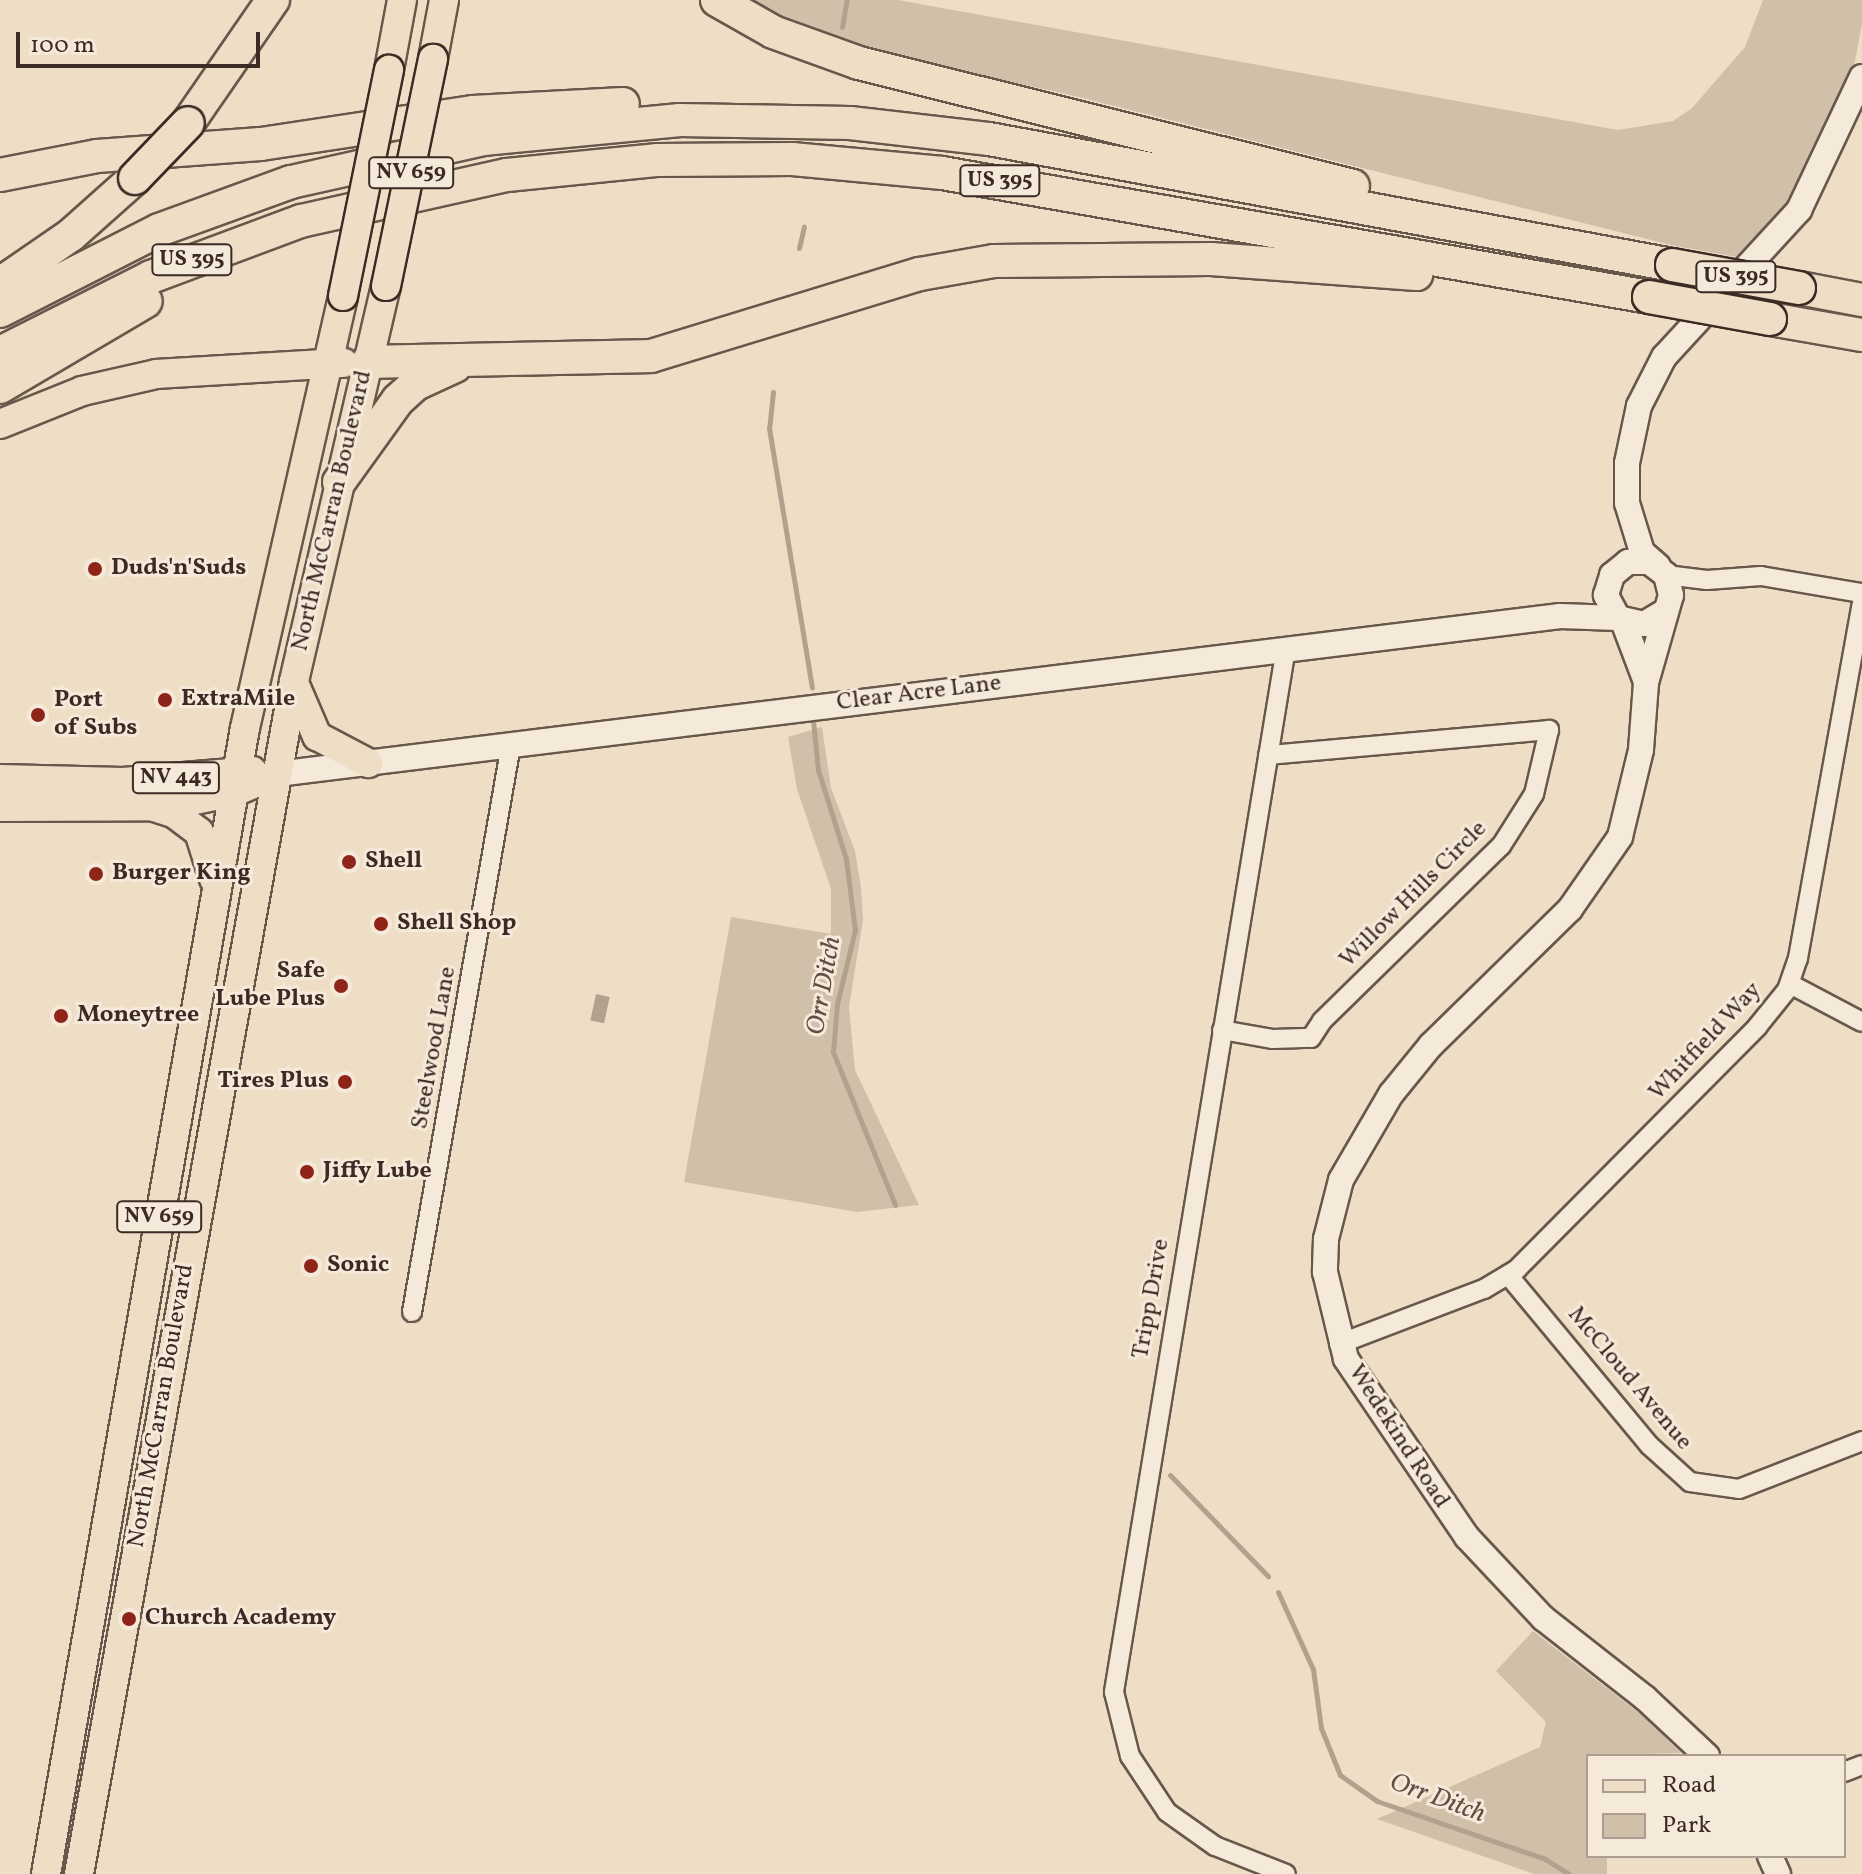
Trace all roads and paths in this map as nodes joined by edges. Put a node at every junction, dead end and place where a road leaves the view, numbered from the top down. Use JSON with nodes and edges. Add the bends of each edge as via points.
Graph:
{"nodes":[{"id":1,"x":273,"y":0,"type":"edge"},
{"id":2,"x":402,"y":0,"type":"edge"},
{"id":3,"x":444,"y":0,"type":"edge"},
{"id":4,"x":717,"y":0,"type":"edge"},
{"id":5,"x":1862,"y":77,"type":"edge"},
{"id":6,"x":809,"y":120,"type":"junction"},
{"id":7,"x":0,"y":175,"type":"edge"},
{"id":8,"x":395,"y":196,"type":"junction"},
{"id":9,"x":1548,"y":241,"type":"junction"},
{"id":10,"x":0,"y":284,"type":"edge"},
{"id":11,"x":1598,"y":288,"type":"junction"},
{"id":12,"x":1862,"y":300,"type":"edge"},
{"id":13,"x":0,"y":311,"type":"edge"},
{"id":14,"x":1862,"y":335,"type":"edge"},
{"id":15,"x":0,"y":353,"type":"edge"},
{"id":16,"x":368,"y":362,"type":"junction"},
{"id":17,"x":466,"y":363,"type":"junction"},
{"id":18,"x":326,"y":364,"type":"junction"},
{"id":19,"x":0,"y":387,"type":"edge"},
{"id":20,"x":0,"y":424,"type":"edge"},
{"id":21,"x":339,"y":482,"type":"junction"},
{"id":22,"x":1631,"y":526,"type":"junction"},
{"id":23,"x":1662,"y":571,"type":"junction"},
{"id":24,"x":1610,"y":580,"type":"junction"},
{"id":25,"x":1707,"y":580,"type":"junction"},
{"id":26,"x":1862,"y":593,"type":"edge"},
{"id":27,"x":1862,"y":604,"type":"edge"},
{"id":28,"x":1666,"y":609,"type":"junction"},
{"id":29,"x":1560,"y":616,"type":"junction"},
{"id":30,"x":1621,"y":619,"type":"junction"},
{"id":31,"x":1286,"y":648,"type":"junction"},
{"id":32,"x":294,"y":681,"type":"junction"},
{"id":33,"x":1646,"y":683,"type":"junction"},
{"id":34,"x":511,"y":745,"type":"junction"},
{"id":35,"x":1268,"y":755,"type":"junction"},
{"id":36,"x":368,"y":763,"type":"junction"},
{"id":37,"x":277,"y":774,"type":"junction"},
{"id":38,"x":0,"y":779,"type":"edge"},
{"id":39,"x":236,"y":781,"type":"junction"},
{"id":40,"x":0,"y":807,"type":"edge"},
{"id":41,"x":153,"y":807,"type":"junction"},
{"id":42,"x":215,"y":894,"type":"junction"},
{"id":43,"x":1790,"y":984,"type":"junction"},
{"id":44,"x":1862,"y":1022,"type":"edge"},
{"id":45,"x":1222,"y":1030,"type":"junction"},
{"id":46,"x":1508,"y":1275,"type":"junction"},
{"id":47,"x":412,"y":1312,"type":"dead end"},
{"id":48,"x":1339,"y":1344,"type":"junction"},
{"id":49,"x":1862,"y":1441,"type":"edge"},
{"id":50,"x":1705,"y":1754,"type":"edge"},
{"id":51,"x":46,"y":1874,"type":"edge"},
{"id":52,"x":79,"y":1874,"type":"edge"},
{"id":53,"x":1286,"y":1874,"type":"edge"}],
"edges":[{"from":1,"to":10,"type":"highway","bridge":true,"via":[[188,123],[71,235]]},
{"from":2,"to":18,"type":"main road","name":"North McCarran Boulevard","number":"NV 659","bridge":true},
{"from":3,"to":16,"type":"main road","name":"North McCarran Boulevard","number":"NV 659","bridge":true},
{"from":4,"to":9,"type":"highway","via":[[773,32],[859,63],[1381,193]]},
{"from":5,"to":22,"type":"street","via":[[1799,210],[1652,376],[1631,431]]},
{"from":6,"to":7,"type":"highway","via":[[678,105],[572,105],[473,112],[261,144],[97,156]]},
{"from":6,"to":9,"type":"highway","number":"US 395","via":[[989,139]]},
{"from":6,"to":13,"type":"highway","number":"US 395","via":[[575,127],[381,158],[200,213],[108,253]]},
{"from":8,"to":11,"type":"highway","number":"US 395","via":[[612,163],[738,158],[839,162],[1003,182]]},
{"from":8,"to":15,"type":"highway","number":"US 395","via":[[197,257],[78,310]]},
{"from":8,"to":19,"type":"highway","via":[[238,255],[53,352]]},
{"from":9,"to":12,"type":"highway","number":"US 395","bridge":true},
{"from":11,"to":14,"type":"highway","number":"US 395","bridge":true},
{"from":11,"to":17,"type":"highway","via":[[1211,259],[994,261],[920,274],[651,356]]},
{"from":16,"to":17,"type":"highway"},
{"from":16,"to":18,"type":"main road"},
{"from":16,"to":21,"type":"main road","name":"North McCarran Boulevard","number":"NV 659"},
{"from":17,"to":21,"type":"highway","via":[[440,371],[398,400]]},
{"from":18,"to":20,"type":"main road","via":[[157,374],[82,391]]},
{"from":18,"to":39,"type":"main road","name":"North McCarran Boulevard","number":"NV 659"},
{"from":21,"to":32,"type":"main road","name":"North McCarran Boulevard","number":"NV 659"},
{"from":22,"to":23,"type":"street","via":[[1642,552]]},
{"from":22,"to":24,"type":"street"},
{"from":23,"to":24,"type":"street","via":[[1639,560]]},
{"from":23,"to":25,"type":"street"},
{"from":23,"to":28,"type":"street"},
{"from":24,"to":29,"type":"street","name":"Clear Acre Lane"},
{"from":24,"to":30,"type":"street","via":[[1609,605]]},
{"from":25,"to":26,"type":"street","via":[[1761,576]]},
{"from":25,"to":28,"type":"street"},
{"from":27,"to":43,"type":"street","name":"Whitfield Way"},
{"from":28,"to":30,"type":"street","via":[[1644,624]]},
{"from":28,"to":33,"type":"street","name":"Wedekind Road"},
{"from":29,"to":30,"type":"street","name":"Clear Acre Lane"},
{"from":29,"to":31,"type":"street","name":"Clear Acre Lane"},
{"from":30,"to":33,"type":"street","name":"Wedekind Road"},
{"from":31,"to":34,"type":"street","name":"Clear Acre Lane"},
{"from":31,"to":35,"type":"street","name":"Tripp Drive"},
{"from":32,"to":36,"type":"main road","via":[[302,712],[317,736]]},
{"from":32,"to":37,"type":"main road","name":"North McCarran Boulevard","number":"NV 659"},
{"from":33,"to":48,"type":"street","name":"Wedekind Road","via":[[1630,804],[1607,861],[1570,909],[1414,1064],[1373,1121],[1341,1180],[1325,1256]]},
{"from":34,"to":36,"type":"street","name":"Clear Acre Lane"},
{"from":34,"to":47,"type":"street","name":"Steelwood Lane"},
{"from":35,"to":45,"type":"street","name":"Tripp Drive"},
{"from":35,"to":45,"type":"street","name":"Willow Hills Circle","via":[[1549,730],[1534,794],[1501,846],[1322,1021],[1311,1038],[1273,1039]]},
{"from":36,"to":37,"type":"street","name":"Clear Acre Lane"},
{"from":37,"to":39,"type":"main road","name":"Clear Acre Lane","number":"NV 443"},
{"from":37,"to":52,"type":"main road","name":"North McCarran Boulevard","number":"NV 659"},
{"from":38,"to":39,"type":"main road","name":"Clear Acre Lane","number":"NV 443"},
{"from":39,"to":41,"type":"main road","name":"Clear Acre Lane","number":"NV 443"},
{"from":39,"to":42,"type":"main road","name":"North McCarran Boulevard","number":"NV 659"},
{"from":40,"to":41,"type":"main road","name":"Clear Acre Lane","number":"NV 443"},
{"from":41,"to":42,"type":"main road","via":[[175,814],[199,832],[208,850]]},
{"from":42,"to":51,"type":"main road","name":"North McCarran Boulevard","number":"NV 659"},
{"from":43,"to":44,"type":"street"},
{"from":43,"to":46,"type":"street","name":"Whitfield Way","via":[[1757,1027]]},
{"from":45,"to":53,"type":"street","name":"Tripp Drive","via":[[1114,1692],[1130,1756],[1167,1812],[1215,1846]]},
{"from":46,"to":48,"type":"street","name":"Whitfield Way"},
{"from":46,"to":49,"type":"street","name":"McCloud Avenue","via":[[1649,1445],[1690,1482],[1739,1489]]},
{"from":48,"to":50,"type":"street","name":"Wedekind Road","via":[[1410,1459],[1492,1567],[1543,1618],[1645,1698]]}]}
